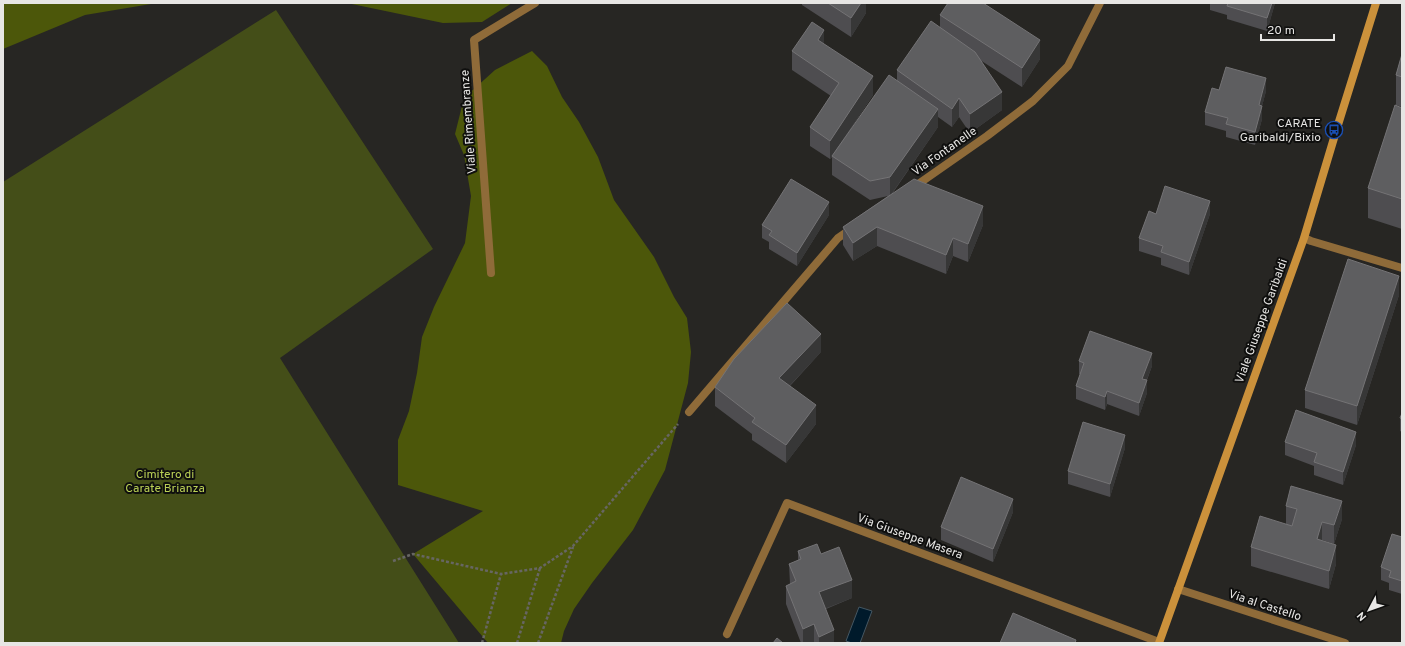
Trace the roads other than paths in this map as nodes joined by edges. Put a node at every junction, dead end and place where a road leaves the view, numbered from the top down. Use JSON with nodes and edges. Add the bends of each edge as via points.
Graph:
{"nodes":[{"id":1,"x":535,"y":3,"type":"edge"},
{"id":2,"x":1100,"y":3,"type":"edge"},
{"id":3,"x":1376,"y":3,"type":"edge"},
{"id":4,"x":909,"y":191,"type":"edge"},
{"id":5,"x":857,"y":225,"type":"edge"},
{"id":6,"x":1304,"y":238,"type":"junction"},
{"id":7,"x":1402,"y":268,"type":"edge"},
{"id":8,"x":491,"y":273,"type":"dead end"},
{"id":9,"x":689,"y":412,"type":"road end"},
{"id":10,"x":1178,"y":589,"type":"junction"},
{"id":11,"x":727,"y":634,"type":"dead end"},
{"id":12,"x":1159,"y":642,"type":"edge"},
{"id":13,"x":1345,"y":643,"type":"edge"}],
"edges":[{"from":1,"to":8,"type":"street","name":"Viale Rimembranze","via":[[474,40]]},
{"from":2,"to":4,"type":"street","name":"Via Fontanelle","via":[[1068,66],[1033,101]]},
{"from":3,"to":6,"type":"main road","name":"Viale Giuseppe Garibaldi"},
{"from":5,"to":9,"type":"street","via":[[838,238]]},
{"from":6,"to":7,"type":"street"},
{"from":6,"to":10,"type":"main road","name":"Viale Giuseppe Garibaldi"},
{"from":10,"to":12,"type":"main road","name":"Viale Giuseppe Garibaldi"},
{"from":10,"to":13,"type":"street","name":"Via al Castello"},
{"from":11,"to":12,"type":"street","name":"Via Giuseppe Masera","via":[[787,503]]}]}
